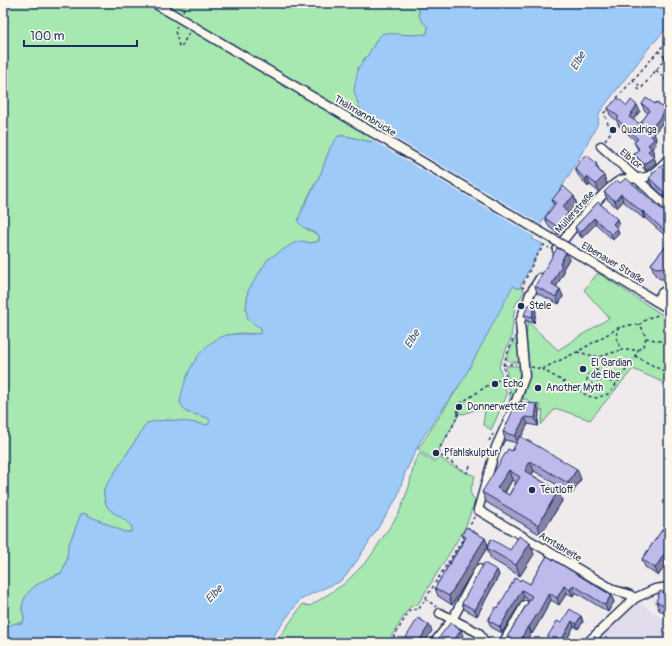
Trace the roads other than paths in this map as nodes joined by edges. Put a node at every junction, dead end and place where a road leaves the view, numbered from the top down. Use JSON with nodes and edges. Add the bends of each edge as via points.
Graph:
{"nodes":[{"id":1,"x":154,"y":3,"type":"edge"},
{"id":2,"x":601,"y":146,"type":"road end"},
{"id":3,"x":669,"y":158,"type":"edge"},
{"id":4,"x":636,"y":178,"type":"junction"},
{"id":5,"x":669,"y":208,"type":"edge"},
{"id":6,"x":566,"y":247,"type":"joint"},
{"id":7,"x":554,"y":255,"type":"edge"},
{"id":8,"x":545,"y":270,"type":"edge"},
{"id":9,"x":669,"y":288,"type":"edge"},
{"id":10,"x":656,"y":301,"type":"junction"},
{"id":11,"x":669,"y":309,"type":"edge"},
{"id":12,"x":480,"y":569,"type":"edge"},
{"id":13,"x":669,"y":587,"type":"edge"},
{"id":14,"x":635,"y":598,"type":"junction"},
{"id":15,"x":525,"y":605,"type":"edge"},
{"id":16,"x":440,"y":613,"type":"road end"},
{"id":17,"x":452,"y":620,"type":"junction"},
{"id":18,"x":434,"y":643,"type":"edge"},
{"id":19,"x":485,"y":643,"type":"edge"},
{"id":20,"x":503,"y":643,"type":"edge"},
{"id":21,"x":587,"y":643,"type":"edge"}],
"edges":[{"from":1,"to":6,"type":"street","name":"Thälmannbrücke","bridge":true},
{"from":2,"to":4,"type":"street","name":"Elbtor"},
{"from":3,"to":4,"type":"street","name":"Elbtor","via":[[647,177]]},
{"from":4,"to":5,"type":"street"},
{"from":4,"to":7,"type":"street","name":"Müllerstraße","via":[[620,180],[608,190],[563,239]]},
{"from":6,"to":10,"type":"street","name":"Elbenauer Straße"},
{"from":8,"to":14,"type":"street","name":"Amtsbreite","via":[[530,294],[520,322],[525,376],[496,447],[478,510],[614,590]]},
{"from":9,"to":10,"type":"street"},
{"from":10,"to":11,"type":"street","name":"Elbenauer Straße"},
{"from":12,"to":17,"type":"street"},
{"from":13,"to":14,"type":"street","via":[[655,589]]},
{"from":14,"to":21,"type":"street"},
{"from":15,"to":20,"type":"street"},
{"from":16,"to":17,"type":"street"},
{"from":17,"to":18,"type":"street"},
{"from":17,"to":19,"type":"street","via":[[479,634]]}]}
